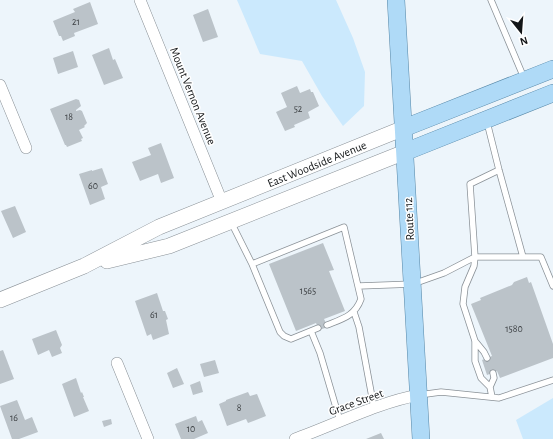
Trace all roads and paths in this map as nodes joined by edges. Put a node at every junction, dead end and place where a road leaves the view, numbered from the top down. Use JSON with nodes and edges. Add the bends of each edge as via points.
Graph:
{"nodes":[{"id":1,"x":140,"y":0,"type":"edge"},
{"id":2,"x":396,"y":0,"type":"edge"},
{"id":3,"x":491,"y":0,"type":"edge"},
{"id":4,"x":553,"y":69,"type":"edge"},
{"id":5,"x":525,"y":80,"type":"junction"},
{"id":6,"x":0,"y":84,"type":"edge"},
{"id":7,"x":553,"y":93,"type":"edge"},
{"id":8,"x":487,"y":120,"type":"junction"},
{"id":9,"x":404,"y":128,"type":"junction"},
{"id":10,"x":26,"y":148,"type":"dead end"},
{"id":11,"x":405,"y":152,"type":"junction"},
{"id":12,"x":499,"y":170,"type":"junction"},
{"id":13,"x":222,"y":202,"type":"junction"},
{"id":14,"x":231,"y":222,"type":"junction"},
{"id":15,"x":475,"y":257,"type":"junction"},
{"id":16,"x":523,"y":257,"type":"junction"},
{"id":17,"x":252,"y":264,"type":"junction"},
{"id":18,"x":84,"y":266,"type":"junction"},
{"id":19,"x":413,"y":284,"type":"junction"},
{"id":20,"x":359,"y":286,"type":"junction"},
{"id":21,"x":553,"y":286,"type":"edge"},
{"id":22,"x":0,"y":300,"type":"edge"},
{"id":23,"x":354,"y":312,"type":"junction"},
{"id":24,"x":327,"y":325,"type":"dead end"},
{"id":25,"x":318,"y":328,"type":"dead end"},
{"id":26,"x":311,"y":331,"type":"junction"},
{"id":27,"x":475,"y":341,"type":"junction"},
{"id":28,"x":487,"y":358,"type":"dead end"},
{"id":29,"x":117,"y":363,"type":"dead end"},
{"id":30,"x":493,"y":372,"type":"dead end"},
{"id":31,"x":553,"y":380,"type":"edge"},
{"id":32,"x":490,"y":387,"type":"junction"},
{"id":33,"x":419,"y":395,"type":"junction"},
{"id":34,"x":492,"y":397,"type":"junction"},
{"id":35,"x":374,"y":408,"type":"junction"},
{"id":36,"x":340,"y":421,"type":"junction"},
{"id":37,"x":301,"y":438,"type":"edge"},
{"id":38,"x":148,"y":439,"type":"edge"},
{"id":39,"x":422,"y":439,"type":"edge"}],
"edges":[{"from":1,"to":13,"type":"street","name":"Mount Vernon Avenue"},
{"from":2,"to":9,"type":"main road","name":"Route 112"},
{"from":3,"to":5,"type":"lane"},
{"from":4,"to":5,"type":"main road","name":"East Woodside Avenue"},
{"from":5,"to":9,"type":"main road","name":"East Woodside Avenue"},
{"from":6,"to":10,"type":"street"},
{"from":7,"to":8,"type":"main road","name":"East Woodside Avenue"},
{"from":8,"to":11,"type":"main road","name":"East Woodside Avenue"},
{"from":8,"to":12,"type":"lane"},
{"from":9,"to":11,"type":"main road","name":"Route 112"},
{"from":9,"to":13,"type":"main road","name":"East Woodside Avenue"},
{"from":11,"to":14,"type":"main road","name":"East Woodside Avenue"},
{"from":11,"to":19,"type":"main road","name":"Route 112"},
{"from":12,"to":15,"type":"lane","via":[[470,184]]},
{"from":12,"to":16,"type":"lane"},
{"from":13,"to":18,"type":"main road","name":"East Woodside Avenue","via":[[159,227]]},
{"from":14,"to":17,"type":"lane"},
{"from":14,"to":18,"type":"main road","name":"East Woodside Avenue","via":[[169,246]]},
{"from":15,"to":16,"type":"lane"},
{"from":15,"to":19,"type":"lane","via":[[444,274]]},
{"from":15,"to":27,"type":"lane","via":[[465,287],[463,304]]},
{"from":16,"to":21,"type":"lane","via":[[541,257]]},
{"from":17,"to":20,"type":"lane","via":[[344,227]]},
{"from":17,"to":26,"type":"lane","via":[[280,332],[291,339]]},
{"from":18,"to":22,"type":"main road","name":"East Woodside Avenue"},
{"from":19,"to":20,"type":"lane"},
{"from":19,"to":33,"type":"main road","name":"Route 112"},
{"from":20,"to":23,"type":"lane","via":[[361,299]]},
{"from":23,"to":24,"type":"lane","via":[[349,317]]},
{"from":23,"to":35,"type":"lane"},
{"from":25,"to":26,"type":"lane"},
{"from":26,"to":36,"type":"lane"},
{"from":27,"to":28,"type":"lane"},
{"from":27,"to":32,"type":"lane","via":[[475,361],[481,378]]},
{"from":29,"to":38,"type":"street"},
{"from":30,"to":32,"type":"lane","via":[[494,378]]},
{"from":31,"to":34,"type":"lane","via":[[499,398]]},
{"from":32,"to":34,"type":"lane"},
{"from":33,"to":34,"type":"lane","via":[[441,392]]},
{"from":33,"to":35,"type":"street","name":"Grace Street"},
{"from":33,"to":39,"type":"main road","name":"Route 112"},
{"from":35,"to":36,"type":"street","name":"Grace Street"},
{"from":36,"to":37,"type":"street","name":"Grace Street"}]}
